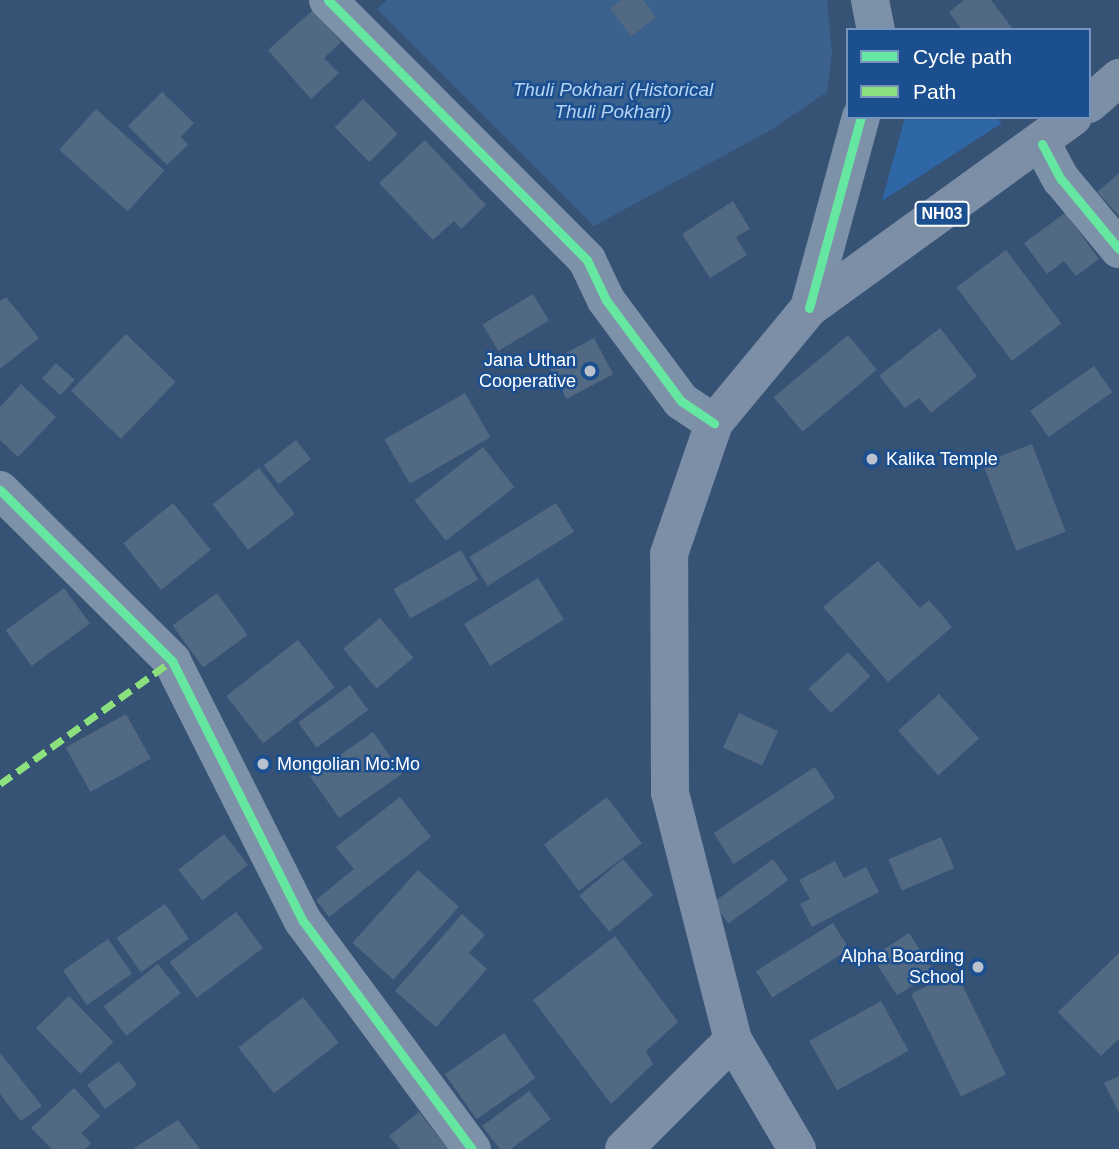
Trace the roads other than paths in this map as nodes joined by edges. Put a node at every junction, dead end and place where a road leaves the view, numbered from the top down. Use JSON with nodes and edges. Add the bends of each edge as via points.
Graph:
{"nodes":[{"id":1,"x":328,"y":0,"type":"edge"},
{"id":2,"x":870,"y":0,"type":"edge"},
{"id":3,"x":876,"y":28,"type":"edge"},
{"id":4,"x":1119,"y":78,"type":"edge"},
{"id":5,"x":1091,"y":102,"type":"edge"},
{"id":6,"x":860,"y":119,"type":"edge"},
{"id":7,"x":1071,"y":119,"type":"edge"},
{"id":8,"x":1042,"y":144,"type":"junction"},
{"id":9,"x":1119,"y":249,"type":"edge"},
{"id":10,"x":809,"y":308,"type":"junction"},
{"id":11,"x":714,"y":423,"type":"junction"},
{"id":12,"x":0,"y":491,"type":"edge"},
{"id":13,"x":733,"y":1040,"type":"junction"},
{"id":14,"x":472,"y":1149,"type":"edge"},
{"id":15,"x":624,"y":1149,"type":"edge"},
{"id":16,"x":797,"y":1149,"type":"edge"}],
"edges":[{"from":1,"to":11,"type":"street","via":[[587,261],[606,300],[681,401]]},
{"from":2,"to":3,"type":"street"},
{"from":4,"to":5,"type":"main road"},
{"from":6,"to":10,"type":"street"},
{"from":7,"to":8,"type":"main road","number":"NH03"},
{"from":8,"to":9,"type":"street","via":[[1062,179]]},
{"from":8,"to":10,"type":"main road","number":"NH03"},
{"from":10,"to":11,"type":"main road"},
{"from":11,"to":13,"type":"main road","via":[[669,554],[670,793]]},
{"from":12,"to":14,"type":"street","via":[[172,661],[303,921]]},
{"from":13,"to":15,"type":"main road"},
{"from":13,"to":16,"type":"main road"}]}
